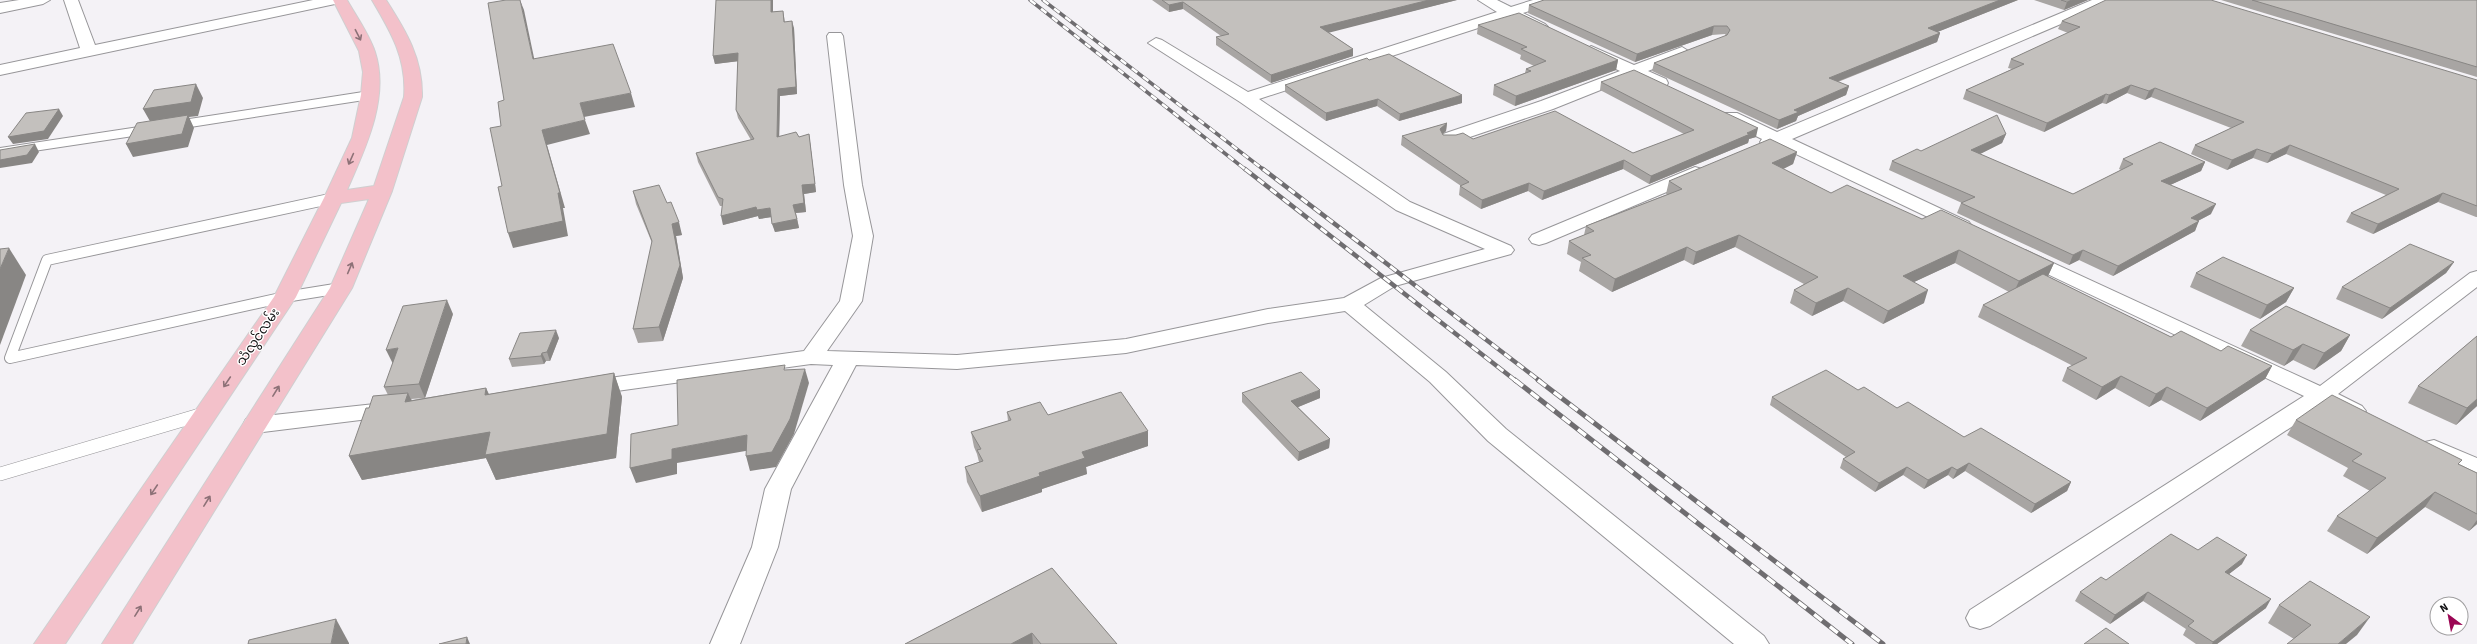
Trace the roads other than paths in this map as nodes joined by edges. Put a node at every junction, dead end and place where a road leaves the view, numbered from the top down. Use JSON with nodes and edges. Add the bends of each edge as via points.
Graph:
{"nodes":[{"id":1,"x":43,"y":0,"type":"edge"},
{"id":2,"x":71,"y":0,"type":"edge"},
{"id":3,"x":335,"y":0,"type":"edge"},
{"id":4,"x":340,"y":0,"type":"edge"},
{"id":5,"x":379,"y":0,"type":"edge"},
{"id":6,"x":1485,"y":0,"type":"edge"},
{"id":7,"x":1548,"y":0,"type":"edge"},
{"id":8,"x":2105,"y":0,"type":"edge"},
{"id":9,"x":0,"y":8,"type":"edge"},
{"id":10,"x":1510,"y":12,"type":"junction"},
{"id":11,"x":835,"y":36,"type":"dead end"},
{"id":12,"x":1156,"y":43,"type":"dead end"},
{"id":13,"x":1697,"y":47,"type":"edge"},
{"id":14,"x":89,"y":52,"type":"junction"},
{"id":15,"x":0,"y":70,"type":"edge"},
{"id":16,"x":1632,"y":70,"type":"junction"},
{"id":17,"x":1680,"y":93,"type":"edge"},
{"id":18,"x":370,"y":95,"type":"junction"},
{"id":19,"x":1246,"y":98,"type":"junction"},
{"id":20,"x":1715,"y":109,"type":"edge"},
{"id":21,"x":1449,"y":138,"type":"edge"},
{"id":22,"x":1777,"y":139,"type":"junction"},
{"id":23,"x":1756,"y":148,"type":"edge"},
{"id":24,"x":0,"y":152,"type":"edge"},
{"id":25,"x":1712,"y":166,"type":"edge"},
{"id":26,"x":382,"y":191,"type":"junction"},
{"id":27,"x":334,"y":198,"type":"junction"},
{"id":28,"x":1978,"y":234,"type":"edge"},
{"id":29,"x":1539,"y":239,"type":"dead end"},
{"id":30,"x":2006,"y":247,"type":"edge"},
{"id":31,"x":2477,"y":277,"type":"edge"},
{"id":32,"x":341,"y":288,"type":"junction"},
{"id":33,"x":285,"y":297,"type":"junction"},
{"id":34,"x":1350,"y":304,"type":"junction"},
{"id":35,"x":811,"y":357,"type":"junction"},
{"id":36,"x":849,"y":357,"type":"junction"},
{"id":37,"x":569,"y":391,"type":"edge"},
{"id":38,"x":2321,"y":396,"type":"junction"},
{"id":39,"x":412,"y":408,"type":"edge"},
{"id":40,"x":206,"y":413,"type":"junction"},
{"id":41,"x":2371,"y":419,"type":"edge"},
{"id":42,"x":255,"y":425,"type":"junction"},
{"id":43,"x":2420,"y":442,"type":"edge"},
{"id":44,"x":2477,"y":468,"type":"edge"},
{"id":45,"x":0,"y":474,"type":"edge"},
{"id":46,"x":1980,"y":618,"type":"dead end"},
{"id":47,"x":49,"y":644,"type":"edge"},
{"id":48,"x":117,"y":644,"type":"edge"},
{"id":49,"x":725,"y":644,"type":"edge"},
{"id":50,"x":1754,"y":644,"type":"edge"}],
"edges":[{"from":1,"to":9,"type":"street"},
{"from":2,"to":14,"type":"street"},
{"from":3,"to":14,"type":"street"},
{"from":4,"to":18,"type":"main road","name":"သံလွင်လမ်း","one_way":true,"via":[[366,51],[371,72]]},
{"from":5,"to":26,"type":"main road","via":[[405,43],[414,68],[415,81],[413,97]]},
{"from":6,"to":10,"type":"street"},
{"from":7,"to":10,"type":"street"},
{"from":8,"to":22,"type":"street"},
{"from":10,"to":16,"type":"street"},
{"from":10,"to":19,"type":"street"},
{"from":11,"to":35,"type":"street","via":[[853,184],[863,236],[851,301]]},
{"from":12,"to":19,"type":"street"},
{"from":13,"to":16,"type":"street"},
{"from":14,"to":15,"type":"street"},
{"from":16,"to":17,"type":"street"},
{"from":16,"to":21,"type":"street","via":[[1547,105]]},
{"from":18,"to":24,"type":"lane"},
{"from":18,"to":27,"type":"main road","name":"သံလွင်လမ်း","one_way":true,"via":[[361,138]]},
{"from":19,"to":34,"type":"street","via":[[1403,206],[1504,250],[1388,282]]},
{"from":20,"to":22,"type":"street"},
{"from":22,"to":23,"type":"street"},
{"from":22,"to":28,"type":"street"},
{"from":25,"to":29,"type":"street"},
{"from":26,"to":27,"type":"main road"},
{"from":32,"to":26,"type":"main road","one_way":true},
{"from":27,"to":33,"type":"main road","name":"သံလွင်လမ်း"},
{"from":27,"to":33,"type":"lane","via":[[47,260],[10,358]]},
{"from":30,"to":38,"type":"street"},
{"from":31,"to":38,"type":"street"},
{"from":32,"to":33,"type":"lane"},
{"from":42,"to":32,"type":"main road","one_way":true},
{"from":33,"to":40,"type":"main road","name":"သံလွင်လမ်း","one_way":true},
{"from":34,"to":36,"type":"street","via":[[1268,316],[1126,346],[957,362]]},
{"from":34,"to":50,"type":"street","via":[[1438,378],[1497,435]]},
{"from":35,"to":36,"type":"street"},
{"from":35,"to":37,"type":"street"},
{"from":36,"to":49,"type":"street","via":[[778,489],[765,547]]},
{"from":38,"to":41,"type":"street"},
{"from":38,"to":46,"type":"street"},
{"from":39,"to":42,"type":"street"},
{"from":40,"to":45,"type":"lane"},
{"from":40,"to":47,"type":"main road","name":"သံလွင်လမ်း","one_way":true},
{"from":48,"to":42,"type":"main road","one_way":true},
{"from":43,"to":44,"type":"street"}]}
